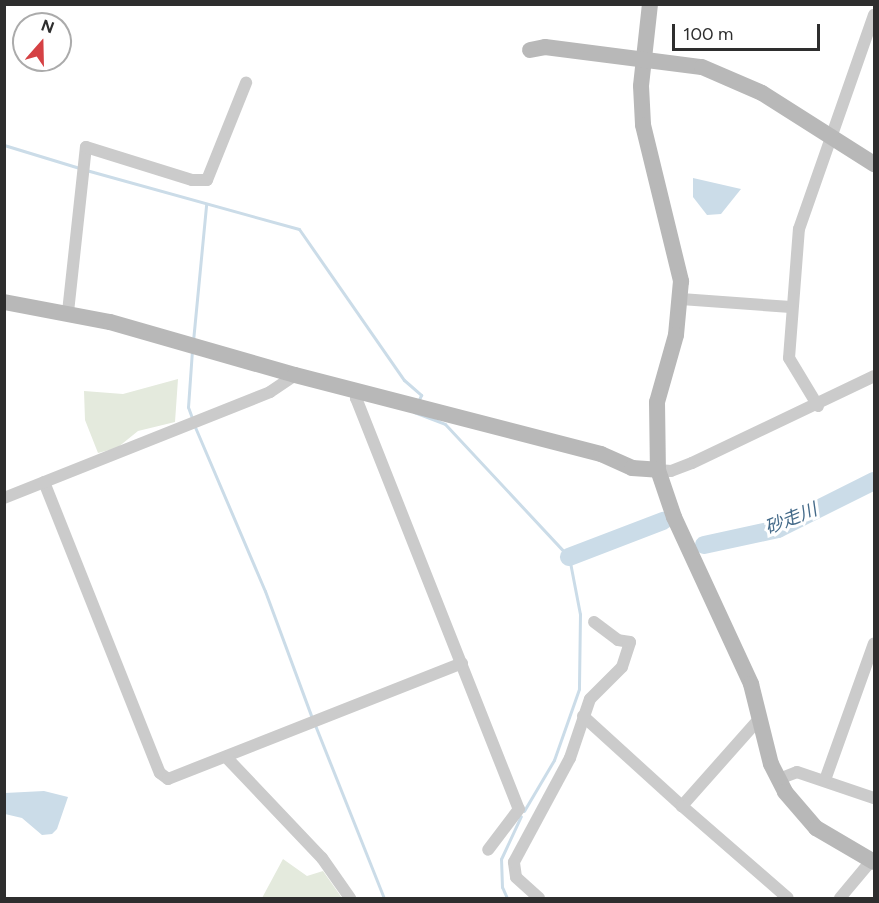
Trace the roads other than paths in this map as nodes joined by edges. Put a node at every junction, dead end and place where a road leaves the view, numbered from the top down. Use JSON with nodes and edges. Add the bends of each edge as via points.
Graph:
{"nodes":[{"id":1,"x":650,"y":4,"type":"edge"},
{"id":2,"x":874,"y":15,"type":"edge"},
{"id":3,"x":530,"y":50,"type":"dead end"},
{"id":4,"x":643,"y":58,"type":"junction"},
{"id":5,"x":246,"y":83,"type":"dead end"},
{"id":6,"x":831,"y":137,"type":"junction"},
{"id":7,"x":874,"y":164,"type":"edge"},
{"id":8,"x":681,"y":299,"type":"junction"},
{"id":9,"x":4,"y":302,"type":"edge"},
{"id":10,"x":791,"y":306,"type":"junction"},
{"id":11,"x":68,"y":312,"type":"junction"},
{"id":12,"x":295,"y":375,"type":"junction"},
{"id":13,"x":874,"y":376,"type":"edge"},
{"id":14,"x":359,"y":391,"type":"junction"},
{"id":15,"x":818,"y":406,"type":"junction"},
{"id":16,"x":658,"y":470,"type":"junction"},
{"id":17,"x":44,"y":482,"type":"junction"},
{"id":18,"x":4,"y":498,"type":"edge"},
{"id":19,"x":594,"y":622,"type":"dead end"},
{"id":20,"x":874,"y":643,"type":"edge"},
{"id":21,"x":462,"y":663,"type":"junction"},
{"id":22,"x":583,"y":716,"type":"junction"},
{"id":23,"x":760,"y":718,"type":"junction"},
{"id":24,"x":227,"y":758,"type":"junction"},
{"id":25,"x":778,"y":780,"type":"junction"},
{"id":26,"x":825,"y":780,"type":"junction"},
{"id":27,"x":874,"y":798,"type":"edge"},
{"id":28,"x":682,"y":806,"type":"junction"},
{"id":29,"x":488,"y":850,"type":"dead end"},
{"id":30,"x":873,"y":861,"type":"edge"},
{"id":31,"x":350,"y":898,"type":"edge"},
{"id":32,"x":540,"y":898,"type":"edge"},
{"id":33,"x":788,"y":898,"type":"edge"},
{"id":34,"x":840,"y":898,"type":"edge"}],
"edges":[{"from":1,"to":4,"type":"street"},
{"from":2,"to":6,"type":"street"},
{"from":3,"to":4,"type":"street","via":[[545,46]]},
{"from":4,"to":6,"type":"street","via":[[685,63],[725,74]]},
{"from":4,"to":8,"type":"street","via":[[643,125],[676,249]]},
{"from":5,"to":11,"type":"street","via":[[207,180],[192,180],[86,147]]},
{"from":6,"to":7,"type":"street"},
{"from":6,"to":10,"type":"street","via":[[799,229]]},
{"from":8,"to":10,"type":"street"},
{"from":8,"to":16,"type":"street","via":[[676,335],[657,402]]},
{"from":9,"to":11,"type":"street"},
{"from":10,"to":15,"type":"street","via":[[789,358]]},
{"from":11,"to":12,"type":"street"},
{"from":12,"to":14,"type":"street"},
{"from":12,"to":17,"type":"street","via":[[270,392]]},
{"from":13,"to":15,"type":"street"},
{"from":14,"to":16,"type":"street","via":[[601,454],[632,468]]},
{"from":14,"to":21,"type":"street","via":[[356,398]]},
{"from":15,"to":16,"type":"street","via":[[692,463],[671,471]]},
{"from":16,"to":23,"type":"street","via":[[674,518],[732,636]]},
{"from":17,"to":18,"type":"street"},
{"from":17,"to":24,"type":"street","via":[[160,773],[170,780]]},
{"from":19,"to":22,"type":"street","via":[[618,640],[630,642],[622,667],[590,699]]},
{"from":20,"to":26,"type":"street"},
{"from":21,"to":24,"type":"street"},
{"from":21,"to":29,"type":"street","via":[[523,811]]},
{"from":22,"to":28,"type":"street"},
{"from":22,"to":32,"type":"street","via":[[570,758],[512,868],[516,878]]},
{"from":23,"to":25,"type":"street"},
{"from":23,"to":28,"type":"street"},
{"from":24,"to":31,"type":"street","via":[[322,858]]},
{"from":25,"to":26,"type":"street","via":[[797,772]]},
{"from":25,"to":30,"type":"street","via":[[806,819]]},
{"from":26,"to":27,"type":"street"},
{"from":28,"to":33,"type":"street"},
{"from":30,"to":34,"type":"street"}]}
